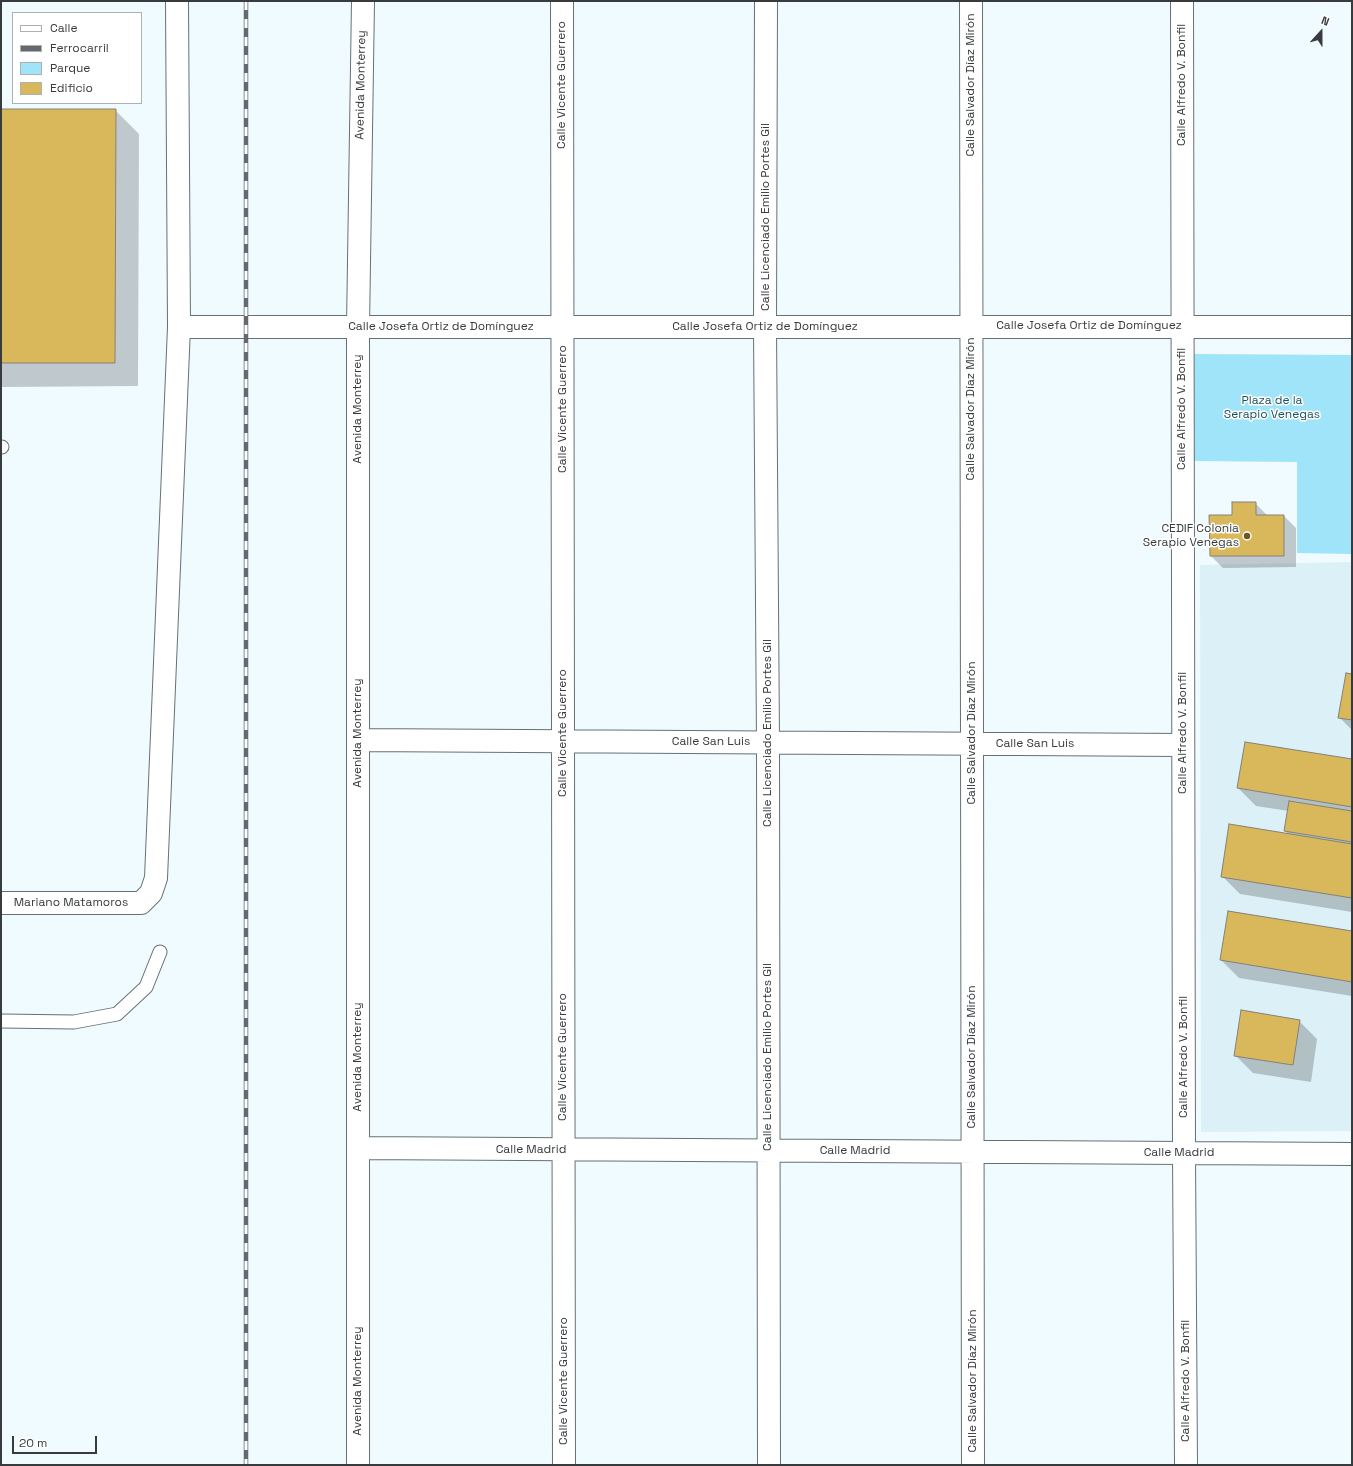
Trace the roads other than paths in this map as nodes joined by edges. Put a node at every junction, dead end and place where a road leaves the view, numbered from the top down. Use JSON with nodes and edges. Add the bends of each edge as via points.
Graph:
{"nodes":[{"id":1,"x":177,"y":1,"type":"edge"},
{"id":2,"x":363,"y":1,"type":"edge"},
{"id":3,"x":562,"y":1,"type":"edge"},
{"id":4,"x":766,"y":1,"type":"edge"},
{"id":5,"x":971,"y":1,"type":"edge"},
{"id":6,"x":1182,"y":1,"type":"edge"},
{"id":7,"x":971,"y":326,"type":"junction"},
{"id":8,"x":1352,"y":326,"type":"edge"},
{"id":9,"x":179,"y":327,"type":"junction"},
{"id":10,"x":358,"y":327,"type":"junction"},
{"id":11,"x":562,"y":327,"type":"junction"},
{"id":12,"x":765,"y":327,"type":"junction"},
{"id":13,"x":1182,"y":327,"type":"junction"},
{"id":14,"x":358,"y":740,"type":"junction"},
{"id":15,"x":563,"y":741,"type":"junction"},
{"id":16,"x":768,"y":742,"type":"junction"},
{"id":17,"x":972,"y":744,"type":"junction"},
{"id":18,"x":1183,"y":745,"type":"junction"},
{"id":19,"x":1,"y":903,"type":"edge"},
{"id":20,"x":160,"y":952,"type":"dead end"},
{"id":21,"x":1,"y":1021,"type":"edge"},
{"id":22,"x":358,"y":1148,"type":"junction"},
{"id":23,"x":563,"y":1150,"type":"junction"},
{"id":24,"x":768,"y":1151,"type":"junction"},
{"id":25,"x":972,"y":1152,"type":"junction"},
{"id":26,"x":1184,"y":1153,"type":"junction"},
{"id":27,"x":1352,"y":1154,"type":"edge"},
{"id":28,"x":358,"y":1465,"type":"edge"},
{"id":29,"x":564,"y":1465,"type":"edge"},
{"id":30,"x":769,"y":1465,"type":"edge"},
{"id":31,"x":973,"y":1465,"type":"edge"},
{"id":32,"x":1186,"y":1465,"type":"edge"}],
"edges":[{"from":1,"to":9,"type":"street"},
{"from":2,"to":10,"type":"street","name":"Avenida Monterrey"},
{"from":3,"to":11,"type":"street","name":"Calle Vicente Guerrero"},
{"from":4,"to":12,"type":"street","name":"Calle Licenciado Emilio Portes Gil"},
{"from":5,"to":7,"type":"street","name":"Calle Salvador Díaz Mirón"},
{"from":6,"to":13,"type":"street","name":"Calle Alfredo V. Bonfil"},
{"from":7,"to":12,"type":"street","name":"Calle Josefa Ortiz de Domínguez"},
{"from":7,"to":13,"type":"street","name":"Calle Josefa Ortiz de Domínguez"},
{"from":7,"to":17,"type":"street","name":"Calle Salvador Díaz Mirón"},
{"from":8,"to":13,"type":"street","name":"Calle Josefa Ortiz de Domínguez"},
{"from":9,"to":10,"type":"street","name":"Calle Josefa Ortiz de Domínguez"},
{"from":9,"to":19,"type":"street","name":"Mariano Matamoros","via":[[156,878],[151,892],[141,903]]},
{"from":10,"to":11,"type":"street","name":"Calle Josefa Ortiz de Domínguez"},
{"from":10,"to":14,"type":"street","name":"Avenida Monterrey"},
{"from":11,"to":12,"type":"street","name":"Calle Josefa Ortiz de Domínguez"},
{"from":11,"to":15,"type":"street","name":"Calle Vicente Guerrero"},
{"from":12,"to":16,"type":"street","name":"Calle Licenciado Emilio Portes Gil"},
{"from":13,"to":18,"type":"street","name":"Calle Alfredo V. Bonfil"},
{"from":14,"to":15,"type":"street","name":"Calle San Luis"},
{"from":14,"to":22,"type":"street","name":"Avenida Monterrey"},
{"from":15,"to":16,"type":"street","name":"Calle San Luis"},
{"from":15,"to":23,"type":"street","name":"Calle Vicente Guerrero"},
{"from":16,"to":17,"type":"street","name":"Calle San Luis"},
{"from":16,"to":24,"type":"street","name":"Calle Licenciado Emilio Portes Gil"},
{"from":17,"to":18,"type":"street","name":"Calle San Luis"},
{"from":17,"to":25,"type":"street","name":"Calle Salvador Díaz Mirón"},
{"from":18,"to":26,"type":"street","name":"Calle Alfredo V. Bonfil"},
{"from":20,"to":21,"type":"lane","via":[[146,987],[117,1014],[74,1022]]},
{"from":22,"to":23,"type":"street","name":"Calle Madrid"},
{"from":22,"to":28,"type":"street","name":"Avenida Monterrey"},
{"from":23,"to":24,"type":"street","name":"Calle Madrid"},
{"from":23,"to":29,"type":"street","name":"Calle Vicente Guerrero"},
{"from":24,"to":25,"type":"street","name":"Calle Madrid"},
{"from":24,"to":30,"type":"street","name":"Calle Licenciado Emilio Portes Gil"},
{"from":25,"to":26,"type":"street","name":"Calle Madrid"},
{"from":25,"to":31,"type":"street","name":"Calle Salvador Díaz Mirón"},
{"from":26,"to":27,"type":"street","name":"Calle Madrid"},
{"from":26,"to":32,"type":"street","name":"Calle Alfredo V. Bonfil"}]}
